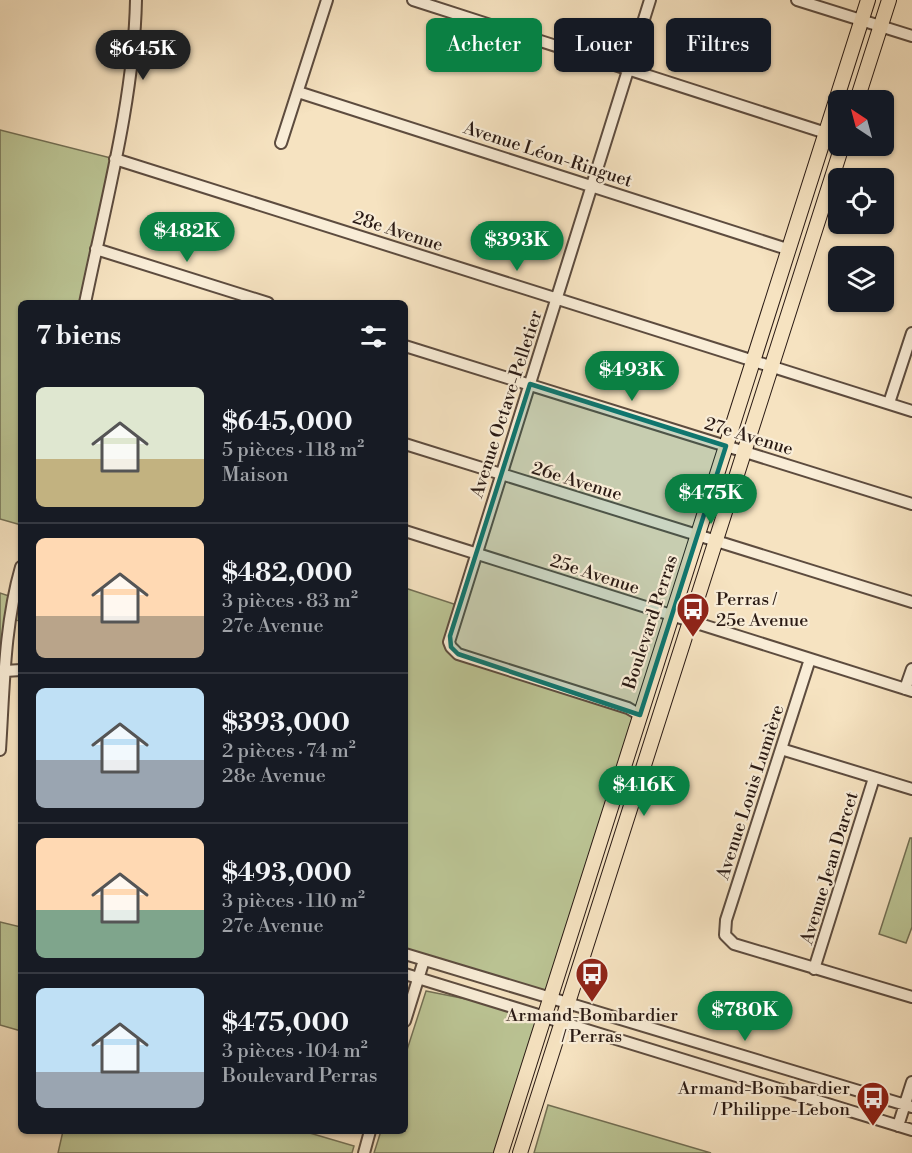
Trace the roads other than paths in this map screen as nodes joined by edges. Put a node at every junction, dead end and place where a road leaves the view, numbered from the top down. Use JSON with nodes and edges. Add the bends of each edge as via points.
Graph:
{"nodes":[{"id":1,"x":136,"y":0,"type":"edge"},
{"id":2,"x":327,"y":0,"type":"edge"},
{"id":3,"x":412,"y":0,"type":"edge"},
{"id":4,"x":650,"y":0,"type":"edge"},
{"id":5,"x":797,"y":0,"type":"edge"},
{"id":6,"x":868,"y":0,"type":"edge"},
{"id":7,"x":889,"y":0,"type":"edge"},
{"id":8,"x":644,"y":18,"type":"edge"},
{"id":9,"x":860,"y":20,"type":"junction"},
{"id":10,"x":881,"y":27,"type":"junction"},
{"id":11,"x":912,"y":36,"type":"edge"},
{"id":12,"x":554,"y":45,"type":"edge"},
{"id":13,"x":627,"y":72,"type":"edge"},
{"id":14,"x":640,"y":72,"type":"edge"},
{"id":15,"x":859,"y":90,"type":"edge"},
{"id":16,"x":298,"y":92,"type":"junction"},
{"id":17,"x":826,"y":133,"type":"junction"},
{"id":18,"x":281,"y":143,"type":"dead end"},
{"id":19,"x":839,"y":156,"type":"edge"},
{"id":20,"x":115,"y":159,"type":"junction"},
{"id":21,"x":593,"y":186,"type":"junction"},
{"id":22,"x":96,"y":249,"type":"junction"},
{"id":23,"x":787,"y":249,"type":"junction"},
{"id":24,"x":557,"y":299,"type":"junction"},
{"id":25,"x":86,"y":300,"type":"edge"},
{"id":26,"x":258,"y":300,"type":"edge"},
{"id":27,"x":912,"y":333,"type":"edge"},
{"id":28,"x":408,"y":347,"type":"edge"},
{"id":29,"x":752,"y":361,"type":"junction"},
{"id":30,"x":771,"y":367,"type":"junction"},
{"id":31,"x":530,"y":384,"type":"junction"},
{"id":32,"x":889,"y":403,"type":"junction"},
{"id":33,"x":912,"y":411,"type":"edge"},
{"id":34,"x":408,"y":445,"type":"edge"},
{"id":35,"x":726,"y":446,"type":"junction"},
{"id":36,"x":745,"y":452,"type":"junction"},
{"id":37,"x":502,"y":475,"type":"junction"},
{"id":38,"x":912,"y":504,"type":"edge"},
{"id":39,"x":408,"y":532,"type":"edge"},
{"id":40,"x":697,"y":535,"type":"junction"},
{"id":41,"x":717,"y":541,"type":"junction"},
{"id":42,"x":476,"y":554,"type":"junction"},
{"id":43,"x":18,"y":577,"type":"edge"},
{"id":44,"x":912,"y":602,"type":"edge"},
{"id":45,"x":673,"y":616,"type":"junction"},
{"id":46,"x":691,"y":622,"type":"junction"},
{"id":47,"x":810,"y":659,"type":"junction"},
{"id":48,"x":912,"y":669,"type":"edge"},
{"id":49,"x":18,"y":670,"type":"edge"},
{"id":50,"x":5,"y":671,"type":"junction"},
{"id":51,"x":909,"y":690,"type":"edge"},
{"id":52,"x":639,"y":714,"type":"junction"},
{"id":53,"x":781,"y":749,"type":"junction"},
{"id":54,"x":0,"y":750,"type":"edge"},
{"id":55,"x":874,"y":778,"type":"junction"},
{"id":56,"x":912,"y":789,"type":"edge"},
{"id":57,"x":408,"y":955,"type":"edge"},
{"id":58,"x":424,"y":960,"type":"junction"},
{"id":59,"x":814,"y":969,"type":"junction"},
{"id":60,"x":408,"y":975,"type":"edge"},
{"id":61,"x":418,"y":978,"type":"junction"},
{"id":62,"x":550,"y":997,"type":"junction"},
{"id":63,"x":912,"y":997,"type":"edge"},
{"id":64,"x":569,"y":1002,"type":"junction"},
{"id":65,"x":408,"y":1011,"type":"edge"},
{"id":66,"x":544,"y":1018,"type":"junction"},
{"id":67,"x":563,"y":1022,"type":"junction"},
{"id":68,"x":912,"y":1083,"type":"edge"},
{"id":69,"x":908,"y":1106,"type":"edge"},
{"id":70,"x":898,"y":1126,"type":"junction"},
{"id":71,"x":912,"y":1130,"type":"edge"},
{"id":72,"x":369,"y":1134,"type":"edge"},
{"id":73,"x":363,"y":1153,"type":"edge"},
{"id":74,"x":501,"y":1153,"type":"edge"},
{"id":75,"x":520,"y":1153,"type":"edge"}],
"edges":[{"from":1,"to":20,"type":"street","via":[[132,57]]},
{"from":2,"to":16,"type":"street"},
{"from":3,"to":12,"type":"street"},
{"from":4,"to":8,"type":"street","name":"Avenue Octave-Pelletier"},
{"from":5,"to":9,"type":"street"},
{"from":6,"to":9,"type":"main road","name":"Boulevard Perras"},
{"from":7,"to":10,"type":"main road"},
{"from":9,"to":10,"type":"street"},
{"from":9,"to":17,"type":"main road","name":"Boulevard Perras"},
{"from":10,"to":11,"type":"street"},
{"from":10,"to":15,"type":"main road"},
{"from":13,"to":21,"type":"street","name":"Avenue Octave-Pelletier"},
{"from":14,"to":17,"type":"street"},
{"from":16,"to":18,"type":"street"},
{"from":16,"to":21,"type":"street","name":"Avenue Léon-Ringuet"},
{"from":17,"to":23,"type":"main road","name":"Boulevard Perras"},
{"from":19,"to":30,"type":"main road"},
{"from":20,"to":22,"type":"street"},
{"from":20,"to":24,"type":"street","name":"28e Avenue"},
{"from":21,"to":23,"type":"street","name":"Avenue Léon-Ringuet"},
{"from":21,"to":24,"type":"street","name":"Avenue Octave-Pelletier"},
{"from":22,"to":25,"type":"street"},
{"from":22,"to":26,"type":"street"},
{"from":23,"to":29,"type":"main road","name":"Boulevard Perras"},
{"from":24,"to":29,"type":"street","name":"28e Avenue"},
{"from":24,"to":31,"type":"street","name":"Avenue Octave-Pelletier"},
{"from":27,"to":32,"type":"street"},
{"from":28,"to":31,"type":"street","name":"27e Avenue"},
{"from":29,"to":30,"type":"street","name":"28e Avenue"},
{"from":29,"to":35,"type":"main road","name":"Boulevard Perras"},
{"from":30,"to":32,"type":"street","name":"28e Avenue"},
{"from":30,"to":36,"type":"main road"},
{"from":31,"to":35,"type":"street","name":"27e Avenue"},
{"from":31,"to":37,"type":"street","name":"Avenue Octave-Pelletier"},
{"from":32,"to":33,"type":"street","name":"28e Avenue"},
{"from":34,"to":37,"type":"street","name":"26e Avenue"},
{"from":35,"to":36,"type":"street","name":"27e Avenue"},
{"from":35,"to":40,"type":"main road","name":"Boulevard Perras"},
{"from":36,"to":38,"type":"street","name":"27e Avenue"},
{"from":36,"to":41,"type":"main road"},
{"from":37,"to":40,"type":"street","name":"26e Avenue"},
{"from":37,"to":42,"type":"street","name":"Avenue Octave-Pelletier"},
{"from":39,"to":42,"type":"street","name":"25e Avenue"},
{"from":40,"to":41,"type":"street","name":"26e Avenue"},
{"from":40,"to":45,"type":"main road","name":"Boulevard Perras"},
{"from":41,"to":44,"type":"street","name":"26e Avenue"},
{"from":41,"to":46,"type":"main road"},
{"from":42,"to":45,"type":"street","name":"25e Avenue"},
{"from":42,"to":52,"type":"street","name":"Avenue Octave-Pelletier","via":[[450,636],[451,647],[458,654]]},
{"from":43,"to":50,"type":"street","via":[[12,597]]},
{"from":45,"to":46,"type":"street","name":"25e Avenue"},
{"from":45,"to":52,"type":"main road","name":"Boulevard Perras"},
{"from":46,"to":47,"type":"street","name":"25e Avenue"},
{"from":46,"to":64,"type":"main road"},
{"from":47,"to":51,"type":"street","name":"25e Avenue"},
{"from":47,"to":53,"type":"street","name":"Avenue Louis Lumière"},
{"from":48,"to":51,"type":"street"},
{"from":49,"to":50,"type":"street"},
{"from":50,"to":54,"type":"street"},
{"from":52,"to":62,"type":"main road","name":"Boulevard Perras"},
{"from":53,"to":55,"type":"street"},
{"from":53,"to":59,"type":"street","name":"Avenue Louis Lumière","via":[[726,920],[726,935],[734,944]]},
{"from":55,"to":56,"type":"street"},
{"from":55,"to":59,"type":"street","name":"Avenue Jean Darcet"},
{"from":57,"to":58,"type":"street"},
{"from":58,"to":61,"type":"street"},
{"from":58,"to":62,"type":"street"},
{"from":59,"to":63,"type":"street"},
{"from":60,"to":61,"type":"street"},
{"from":61,"to":65,"type":"street"},
{"from":61,"to":66,"type":"street"},
{"from":62,"to":64,"type":"street"},
{"from":62,"to":66,"type":"main road","name":"Boulevard Perras"},
{"from":64,"to":67,"type":"main road"},
{"from":64,"to":69,"type":"street"},
{"from":66,"to":67,"type":"street"},
{"from":66,"to":74,"type":"main road","name":"Boulevard Perras"},
{"from":67,"to":70,"type":"street"},
{"from":67,"to":75,"type":"main road"},
{"from":68,"to":69,"type":"street"},
{"from":69,"to":70,"type":"street"},
{"from":70,"to":71,"type":"street"},
{"from":72,"to":73,"type":"street"}]}
